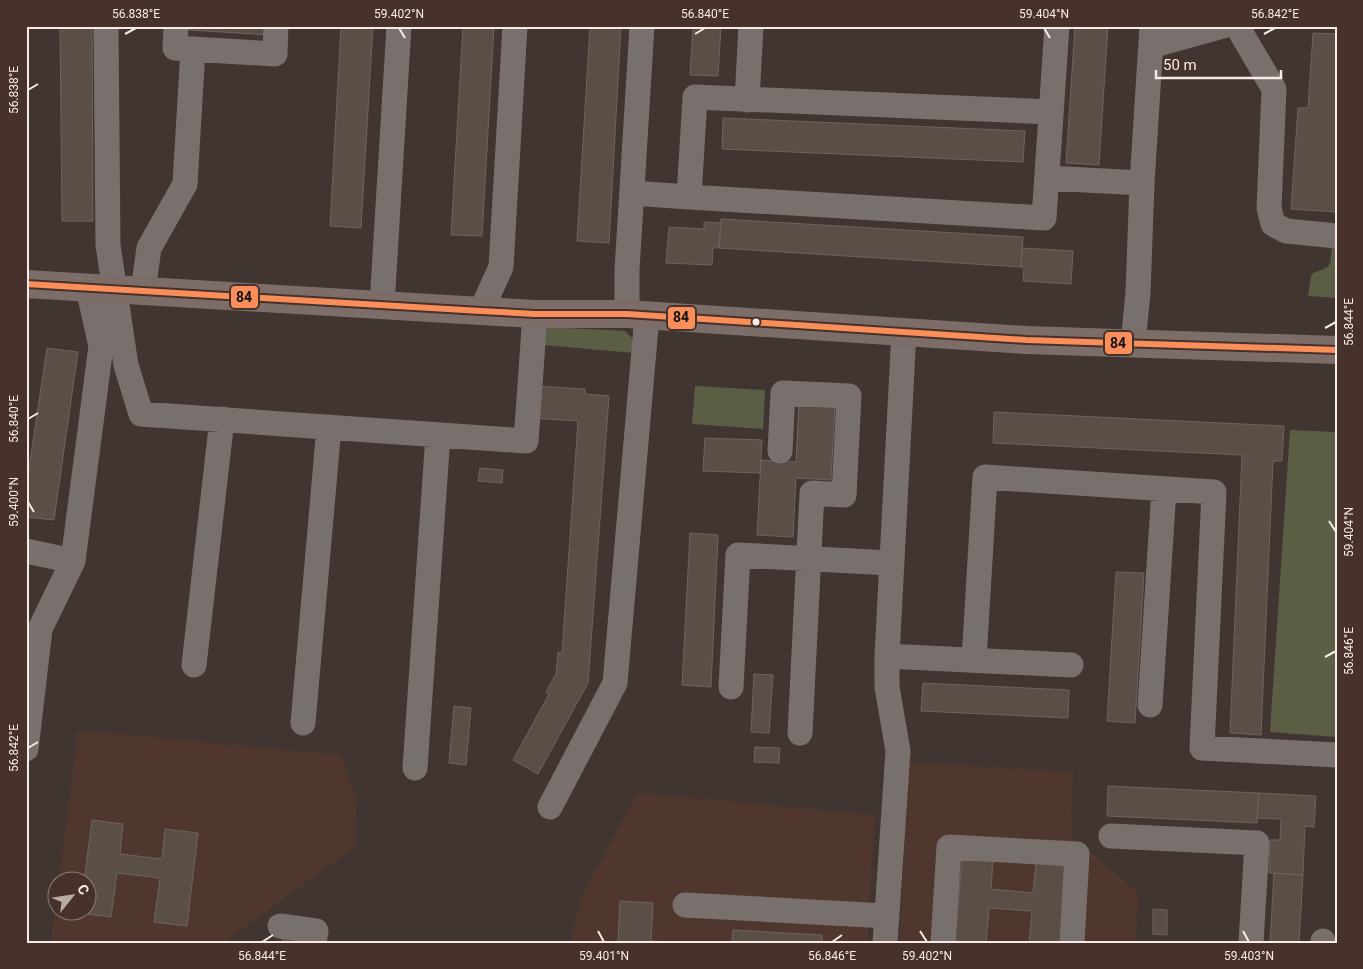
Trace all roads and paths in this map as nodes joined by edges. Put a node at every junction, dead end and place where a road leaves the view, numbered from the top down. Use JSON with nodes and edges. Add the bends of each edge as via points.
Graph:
{"nodes":[{"id":1,"x":106,"y":26,"type":"edge"},
{"id":2,"x":176,"y":26,"type":"edge"},
{"id":3,"x":276,"y":26,"type":"edge"},
{"id":4,"x":399,"y":26,"type":"edge"},
{"id":5,"x":515,"y":26,"type":"edge"},
{"id":6,"x":642,"y":26,"type":"edge"},
{"id":7,"x":751,"y":26,"type":"edge"},
{"id":8,"x":1057,"y":26,"type":"edge"},
{"id":9,"x":1223,"y":26,"type":"edge"},
{"id":10,"x":1237,"y":26,"type":"edge"},
{"id":11,"x":1151,"y":36,"type":"edge"},
{"id":12,"x":193,"y":49,"type":"junction"},
{"id":13,"x":747,"y":100,"type":"junction"},
{"id":14,"x":1051,"y":112,"type":"junction"},
{"id":15,"x":1047,"y":178,"type":"junction"},
{"id":16,"x":1142,"y":183,"type":"junction"},
{"id":17,"x":632,"y":193,"type":"junction"},
{"id":18,"x":689,"y":196,"type":"junction"},
{"id":19,"x":1337,"y":236,"type":"edge"},
{"id":20,"x":26,"y":284,"type":"edge"},
{"id":21,"x":88,"y":288,"type":"junction"},
{"id":22,"x":115,"y":290,"type":"junction"},
{"id":23,"x":144,"y":291,"type":"junction"},
{"id":24,"x":382,"y":305,"type":"junction"},
{"id":25,"x":481,"y":312,"type":"junction"},
{"id":26,"x":535,"y":314,"type":"junction"},
{"id":27,"x":637,"y":315,"type":"junction"},
{"id":28,"x":904,"y":331,"type":"junction"},
{"id":29,"x":1133,"y":343,"type":"junction"},
{"id":30,"x":1337,"y":350,"type":"edge"},
{"id":31,"x":222,"y":420,"type":"junction"},
{"id":32,"x":329,"y":427,"type":"junction"},
{"id":33,"x":438,"y":435,"type":"junction"},
{"id":34,"x":780,"y":451,"type":"dead end"},
{"id":35,"x":1164,"y":489,"type":"junction"},
{"id":36,"x":26,"y":551,"type":"edge"},
{"id":37,"x":808,"y":559,"type":"junction"},
{"id":38,"x":73,"y":561,"type":"junction"},
{"id":39,"x":891,"y":563,"type":"junction"},
{"id":40,"x":887,"y":656,"type":"junction"},
{"id":41,"x":974,"y":660,"type":"junction"},
{"id":42,"x":194,"y":665,"type":"dead end"},
{"id":43,"x":1071,"y":665,"type":"dead end"},
{"id":44,"x":731,"y":687,"type":"dead end"},
{"id":45,"x":1150,"y":706,"type":"dead end"},
{"id":46,"x":303,"y":723,"type":"dead end"},
{"id":47,"x":800,"y":733,"type":"dead end"},
{"id":48,"x":26,"y":749,"type":"edge"},
{"id":49,"x":1337,"y":755,"type":"edge"},
{"id":50,"x":415,"y":768,"type":"dead end"},
{"id":51,"x":550,"y":807,"type":"dead end"},
{"id":52,"x":1111,"y":836,"type":"dead end"},
{"id":53,"x":685,"y":904,"type":"dead end"},
{"id":54,"x":887,"y":916,"type":"junction"},
{"id":55,"x":280,"y":926,"type":"dead end"},
{"id":56,"x":314,"y":943,"type":"edge"},
{"id":57,"x":885,"y":943,"type":"edge"},
{"id":58,"x":943,"y":943,"type":"edge"},
{"id":59,"x":1072,"y":943,"type":"edge"},
{"id":60,"x":1250,"y":943,"type":"edge"}],
"edges":[{"from":1,"to":22,"type":"street","via":[[108,246]]},
{"from":2,"to":12,"type":"street","via":[[175,48]]},
{"from":3,"to":12,"type":"street","via":[[275,54]]},
{"from":4,"to":24,"type":"street"},
{"from":5,"to":25,"type":"street","via":[[501,267]]},
{"from":6,"to":17,"type":"street"},
{"from":7,"to":13,"type":"street"},
{"from":8,"to":14,"type":"street"},
{"from":9,"to":11,"type":"street"},
{"from":10,"to":19,"type":"street","via":[[1274,89],[1269,208],[1274,224],[1286,231]]},
{"from":11,"to":16,"type":"street"},
{"from":12,"to":23,"type":"street","via":[[185,184],[149,248]]},
{"from":13,"to":14,"type":"street"},
{"from":13,"to":18,"type":"street","via":[[695,97]]},
{"from":14,"to":15,"type":"street"},
{"from":15,"to":16,"type":"street"},
{"from":15,"to":18,"type":"street","via":[[1044,218]]},
{"from":16,"to":29,"type":"street"},
{"from":17,"to":18,"type":"street"},
{"from":17,"to":27,"type":"street"},
{"from":20,"to":21,"type":"main road"},
{"from":21,"to":22,"type":"main road"},
{"from":21,"to":38,"type":"street","via":[[101,346]]},
{"from":22,"to":23,"type":"main road"},
{"from":22,"to":31,"type":"street","via":[[126,365],[141,414]]},
{"from":23,"to":24,"type":"main road"},
{"from":24,"to":25,"type":"main road"},
{"from":25,"to":26,"type":"main road"},
{"from":26,"to":27,"type":"main road"},
{"from":26,"to":33,"type":"street","via":[[526,441]]},
{"from":27,"to":28,"type":"main road"},
{"from":27,"to":51,"type":"street","via":[[615,683]]},
{"from":28,"to":29,"type":"main road","via":[[1026,340]]},
{"from":28,"to":39,"type":"street"},
{"from":29,"to":30,"type":"main road"},
{"from":31,"to":32,"type":"street"},
{"from":31,"to":42,"type":"street"},
{"from":32,"to":33,"type":"street"},
{"from":32,"to":46,"type":"street"},
{"from":33,"to":50,"type":"street"},
{"from":34,"to":37,"type":"street","via":[[783,393],[849,396],[844,495],[812,493]]},
{"from":35,"to":41,"type":"street","via":[[985,477]]},
{"from":35,"to":45,"type":"street"},
{"from":35,"to":49,"type":"street","via":[[1214,492],[1202,748]]},
{"from":36,"to":38,"type":"street"},
{"from":37,"to":39,"type":"street"},
{"from":37,"to":44,"type":"street","via":[[738,555]]},
{"from":37,"to":47,"type":"street"},
{"from":38,"to":48,"type":"street","via":[[40,629]]},
{"from":39,"to":40,"type":"street"},
{"from":40,"to":41,"type":"street"},
{"from":40,"to":54,"type":"street","via":[[887,687],[898,752]]},
{"from":41,"to":43,"type":"street"},
{"from":52,"to":60,"type":"street","via":[[1257,843]]},
{"from":53,"to":54,"type":"street"},
{"from":54,"to":57,"type":"street"},
{"from":55,"to":56,"type":"street","via":[[316,930]]},
{"from":58,"to":59,"type":"street","via":[[949,847],[1077,854]]}]}
